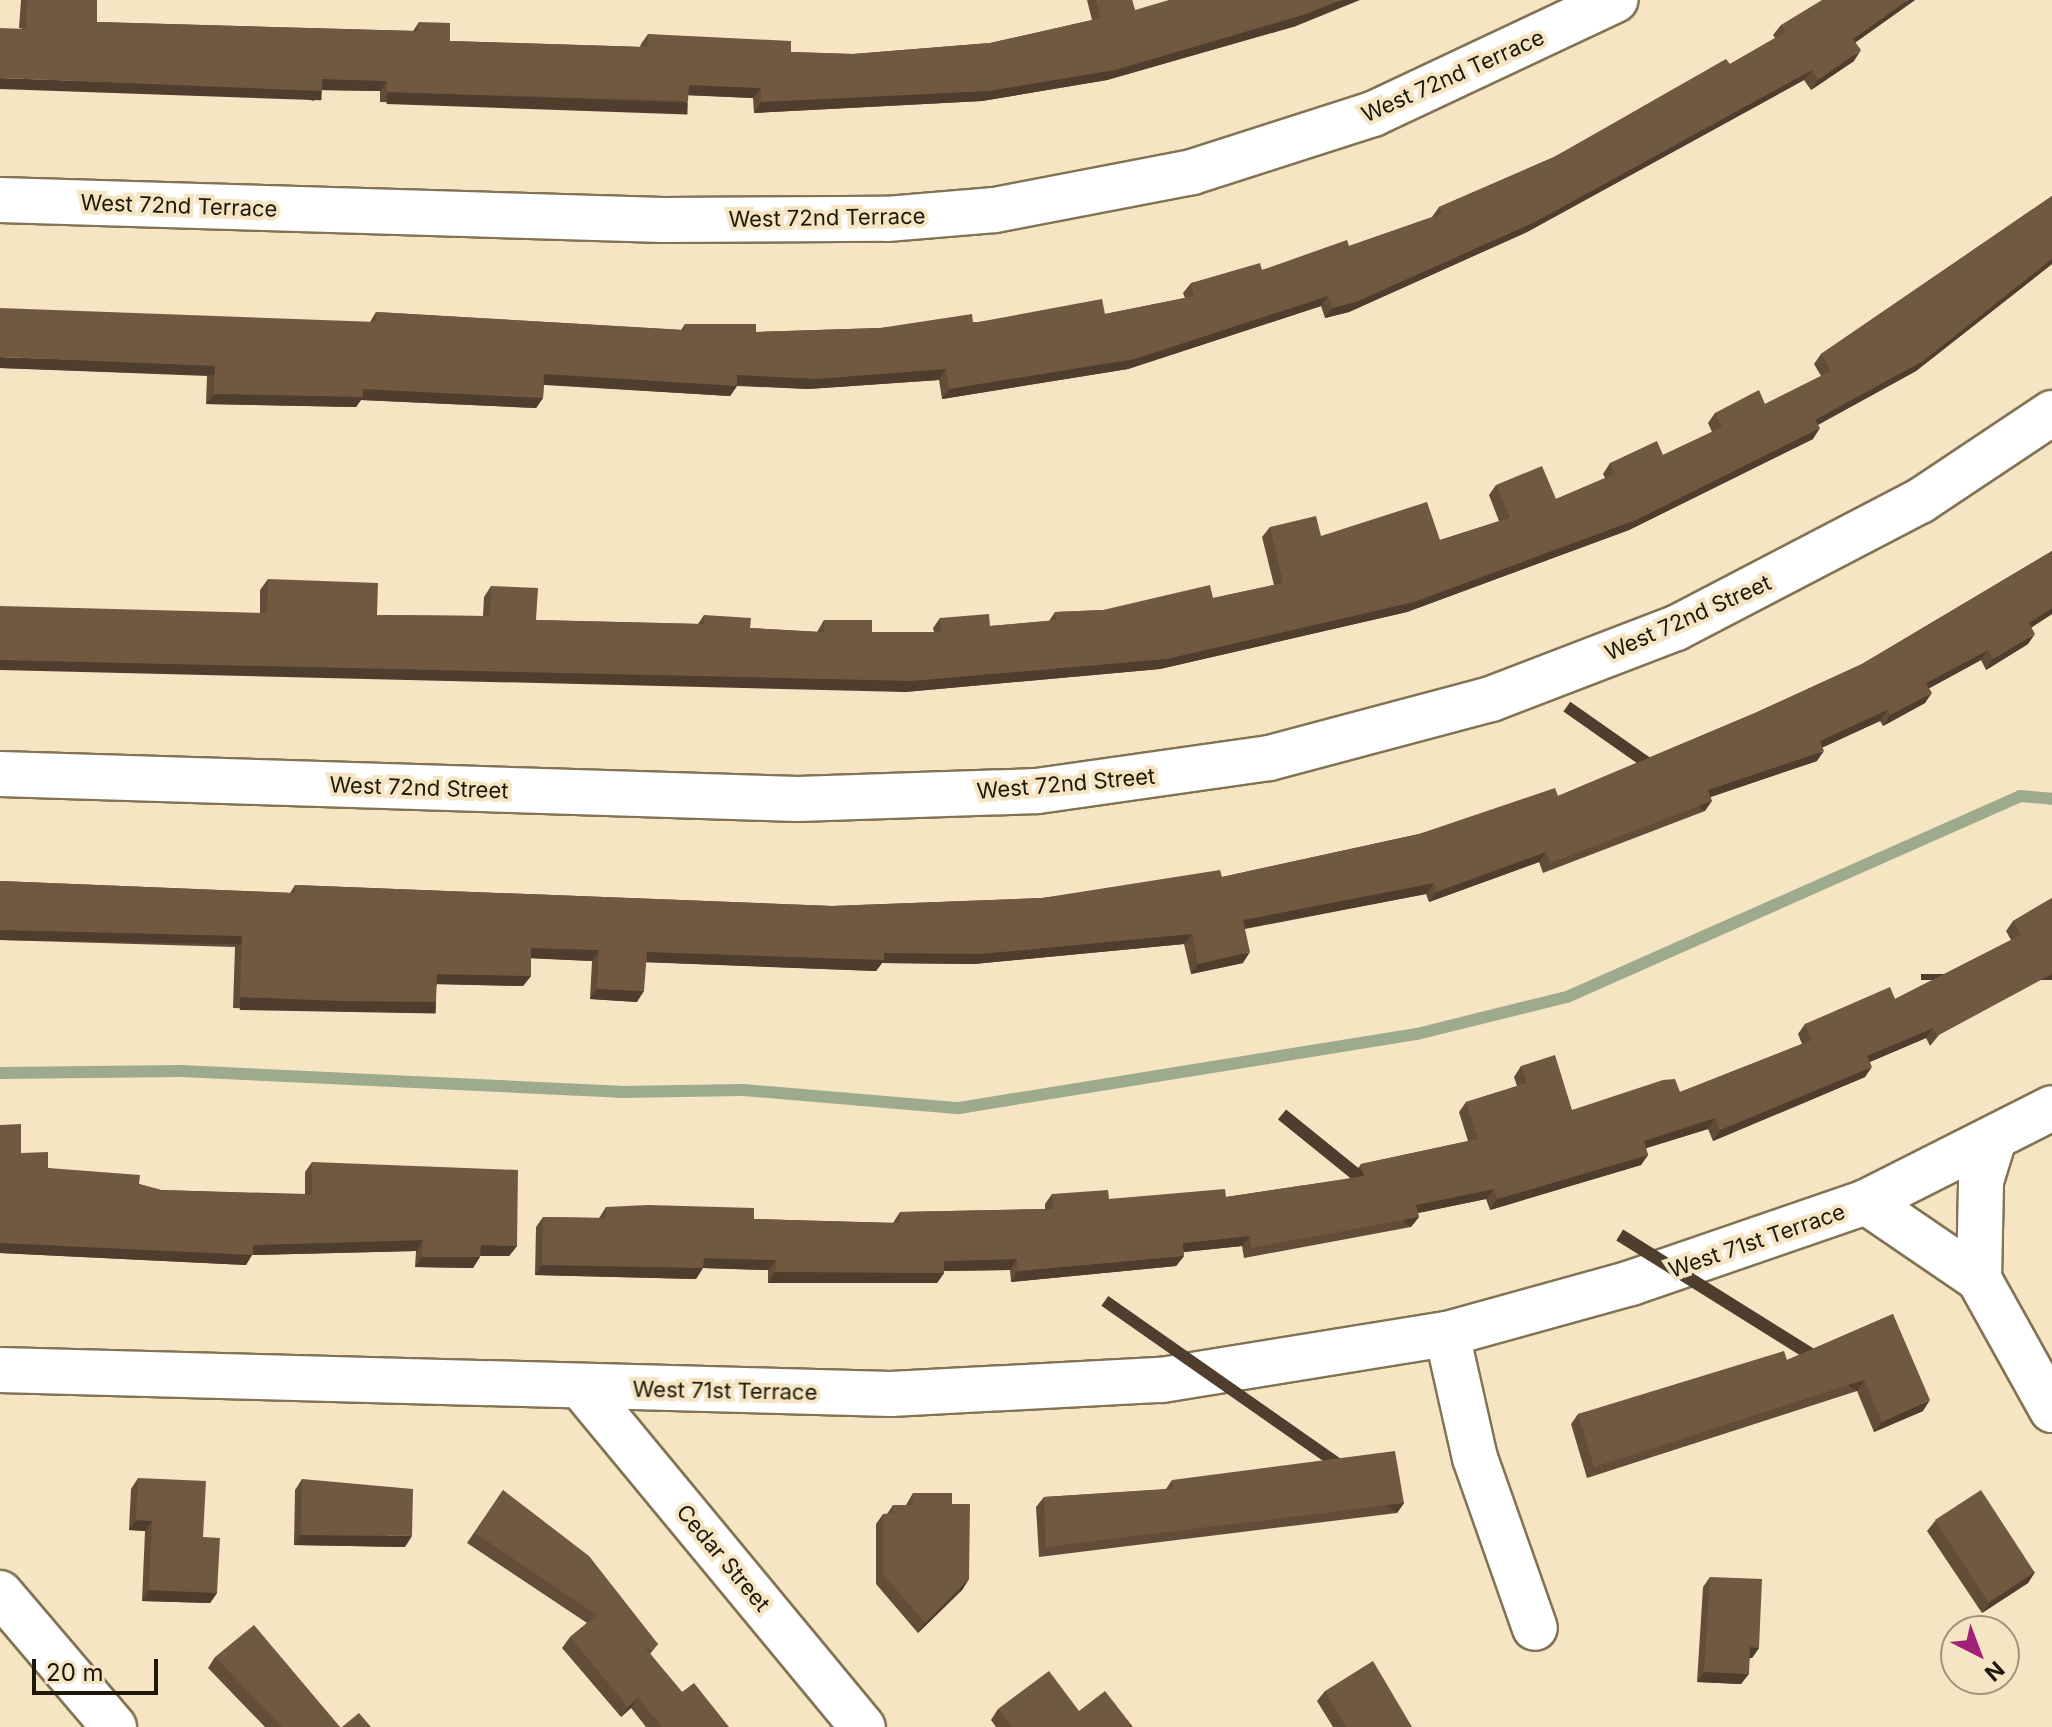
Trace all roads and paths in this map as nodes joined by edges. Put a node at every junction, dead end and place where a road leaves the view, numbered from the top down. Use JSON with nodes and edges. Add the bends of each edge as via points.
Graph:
{"nodes":[{"id":1,"x":1615,"y":0,"type":"edge"},
{"id":2,"x":0,"y":200,"type":"edge"},
{"id":3,"x":2052,"y":413,"type":"edge"},
{"id":4,"x":0,"y":774,"type":"edge"},
{"id":5,"x":2052,"y":1108,"type":"edge"},
{"id":6,"x":1994,"y":1139,"type":"junction"},
{"id":7,"x":1866,"y":1202,"type":"junction"},
{"id":8,"x":1979,"y":1279,"type":"junction"},
{"id":9,"x":1447,"y":1334,"type":"junction"},
{"id":10,"x":0,"y":1370,"type":"edge"},
{"id":11,"x":583,"y":1389,"type":"junction"},
{"id":12,"x":2052,"y":1410,"type":"edge"},
{"id":13,"x":0,"y":1593,"type":"edge"},
{"id":14,"x":1535,"y":1628,"type":"dead end"},
{"id":15,"x":114,"y":1727,"type":"edge"},
{"id":16,"x":863,"y":1727,"type":"edge"}],
"edges":[{"from":1,"to":2,"type":"street","name":"West 72nd Terrace","via":[[1373,114],[1192,172],[995,210],[887,219],[663,220]]},
{"from":3,"to":4,"type":"street","name":"West 72nd Street","via":[[1920,501],[1676,628],[1491,699],[1254,760],[1037,791],[798,799]]},
{"from":5,"to":6,"type":"street","name":"West 71st Terrace"},
{"from":6,"to":7,"type":"street","name":"West 71st Terrace"},
{"from":6,"to":8,"type":"street","via":[[1981,1181]]},
{"from":7,"to":8,"type":"street"},
{"from":7,"to":9,"type":"street","name":"West 71st Terrace","via":[[1631,1283]]},
{"from":8,"to":12,"type":"street"},
{"from":9,"to":11,"type":"street","name":"West 71st Terrace","via":[[1162,1380],[906,1394]]},
{"from":9,"to":14,"type":"street","via":[[1475,1458]]},
{"from":10,"to":11,"type":"street","name":"West 71st Terrace"},
{"from":11,"to":16,"type":"street","name":"Cedar Street"},
{"from":13,"to":15,"type":"street"}]}
